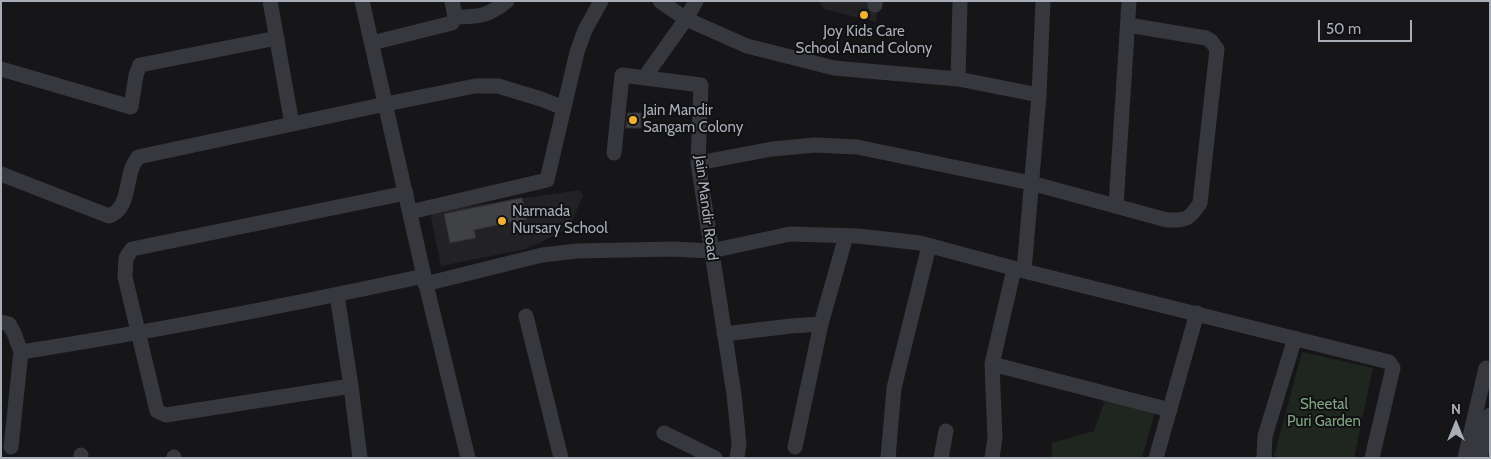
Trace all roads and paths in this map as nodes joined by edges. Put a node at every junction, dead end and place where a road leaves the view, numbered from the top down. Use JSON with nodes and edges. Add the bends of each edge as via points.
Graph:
{"nodes":[{"id":1,"x":270,"y":1,"type":"edge"},
{"id":2,"x":362,"y":1,"type":"edge"},
{"id":3,"x":452,"y":1,"type":"edge"},
{"id":4,"x":507,"y":1,"type":"edge"},
{"id":5,"x":601,"y":1,"type":"edge"},
{"id":6,"x":660,"y":1,"type":"edge"},
{"id":7,"x":696,"y":1,"type":"edge"},
{"id":8,"x":960,"y":1,"type":"edge"},
{"id":9,"x":1043,"y":1,"type":"edge"},
{"id":10,"x":1129,"y":1,"type":"edge"},
{"id":11,"x":455,"y":17,"type":"junction"},
{"id":12,"x":686,"y":18,"type":"junction"},
{"id":13,"x":1128,"y":24,"type":"junction"},
{"id":14,"x":277,"y":38,"type":"junction"},
{"id":15,"x":372,"y":43,"type":"junction"},
{"id":16,"x":1,"y":69,"type":"edge"},
{"id":17,"x":644,"y":78,"type":"junction"},
{"id":18,"x":958,"y":79,"type":"junction"},
{"id":19,"x":1039,"y":95,"type":"junction"},
{"id":20,"x":386,"y":104,"type":"junction"},
{"id":21,"x":564,"y":108,"type":"junction"},
{"id":22,"x":292,"y":124,"type":"junction"},
{"id":23,"x":614,"y":154,"type":"dead end"},
{"id":24,"x":698,"y":163,"type":"junction"},
{"id":25,"x":1,"y":174,"type":"edge"},
{"id":26,"x":1031,"y":183,"type":"junction"},
{"id":27,"x":406,"y":194,"type":"junction"},
{"id":28,"x":1116,"y":206,"type":"junction"},
{"id":29,"x":410,"y":212,"type":"junction"},
{"id":30,"x":846,"y":236,"type":"junction"},
{"id":31,"x":929,"y":246,"type":"junction"},
{"id":32,"x":711,"y":251,"type":"junction"},
{"id":33,"x":1019,"y":270,"type":"junction"},
{"id":34,"x":425,"y":280,"type":"junction"},
{"id":35,"x":337,"y":295,"type":"junction"},
{"id":36,"x":1197,"y":313,"type":"junction"},
{"id":37,"x":526,"y":316,"type":"dead end"},
{"id":38,"x":1,"y":322,"type":"edge"},
{"id":39,"x":821,"y":324,"type":"junction"},
{"id":40,"x":138,"y":334,"type":"junction"},
{"id":41,"x":724,"y":334,"type":"junction"},
{"id":42,"x":1295,"y":338,"type":"junction"},
{"id":43,"x":21,"y":352,"type":"junction"},
{"id":44,"x":992,"y":364,"type":"junction"},
{"id":45,"x":1490,"y":368,"type":"edge"},
{"id":46,"x":351,"y":386,"type":"junction"},
{"id":47,"x":1170,"y":410,"type":"junction"},
{"id":48,"x":1490,"y":415,"type":"edge"},
{"id":49,"x":946,"y":431,"type":"dead end"},
{"id":50,"x":664,"y":433,"type":"dead end"},
{"id":51,"x":795,"y":447,"type":"dead end"},
{"id":52,"x":11,"y":448,"type":"dead end"},
{"id":53,"x":360,"y":458,"type":"edge"},
{"id":54,"x":468,"y":458,"type":"edge"},
{"id":55,"x":561,"y":458,"type":"edge"},
{"id":56,"x":715,"y":458,"type":"edge"},
{"id":57,"x":737,"y":458,"type":"edge"},
{"id":58,"x":888,"y":458,"type":"edge"},
{"id":59,"x":941,"y":458,"type":"edge"},
{"id":60,"x":992,"y":458,"type":"edge"},
{"id":61,"x":1156,"y":458,"type":"edge"},
{"id":62,"x":1264,"y":458,"type":"edge"},
{"id":63,"x":1372,"y":458,"type":"edge"},
{"id":64,"x":1465,"y":458,"type":"edge"},
{"id":65,"x":1480,"y":458,"type":"edge"}],
"edges":[{"from":1,"to":14,"type":"street"},
{"from":2,"to":15,"type":"street"},
{"from":3,"to":11,"type":"street"},
{"from":4,"to":11,"type":"street","via":[[492,12],[476,17]]},
{"from":5,"to":21,"type":"street","via":[[577,52]]},
{"from":6,"to":12,"type":"street"},
{"from":7,"to":12,"type":"street"},
{"from":8,"to":18,"type":"street"},
{"from":9,"to":19,"type":"street"},
{"from":10,"to":13,"type":"street"},
{"from":11,"to":15,"type":"street","via":[[452,23]]},
{"from":12,"to":17,"type":"street"},
{"from":12,"to":18,"type":"street","via":[[747,46],[834,68]]},
{"from":13,"to":28,"type":"street"},
{"from":13,"to":28,"type":"street","via":[[1206,38],[1217,49],[1200,203],[1191,216],[1182,220],[1167,220]]},
{"from":14,"to":16,"type":"street","via":[[140,65],[131,108]]},
{"from":14,"to":22,"type":"street"},
{"from":15,"to":20,"type":"street"},
{"from":17,"to":23,"type":"street","name":"Jain Mandir Road","via":[[622,75]]},
{"from":17,"to":24,"type":"street","name":"Jain Mandir Road","via":[[701,86]]},
{"from":18,"to":19,"type":"street"},
{"from":19,"to":26,"type":"street"},
{"from":20,"to":21,"type":"street","via":[[475,86],[498,86]]},
{"from":20,"to":22,"type":"street"},
{"from":20,"to":27,"type":"street"},
{"from":21,"to":29,"type":"street","via":[[547,180]]},
{"from":22,"to":25,"type":"street","via":[[138,157],[131,169],[122,205],[109,216]]},
{"from":24,"to":26,"type":"street","via":[[772,149],[815,145],[856,147]]},
{"from":24,"to":32,"type":"street","name":"Jain Mandir Road"},
{"from":26,"to":28,"type":"street"},
{"from":26,"to":33,"type":"street"},
{"from":27,"to":29,"type":"street"},
{"from":27,"to":40,"type":"street","via":[[132,249],[126,258],[125,277]]},
{"from":29,"to":34,"type":"street"},
{"from":30,"to":31,"type":"street"},
{"from":30,"to":32,"type":"street","via":[[790,234]]},
{"from":30,"to":39,"type":"street"},
{"from":31,"to":33,"type":"street"},
{"from":31,"to":58,"type":"street","via":[[894,388]]},
{"from":32,"to":34,"type":"street","via":[[578,251],[542,255]]},
{"from":32,"to":41,"type":"street","name":"Jain Mandir Road"},
{"from":33,"to":36,"type":"street"},
{"from":33,"to":44,"type":"street"},
{"from":34,"to":35,"type":"street"},
{"from":34,"to":54,"type":"street"},
{"from":35,"to":40,"type":"street"},
{"from":35,"to":46,"type":"street"},
{"from":36,"to":42,"type":"street"},
{"from":36,"to":47,"type":"street"},
{"from":37,"to":55,"type":"street"},
{"from":38,"to":43,"type":"street","via":[[9,324]]},
{"from":39,"to":41,"type":"street"},
{"from":39,"to":51,"type":"street"},
{"from":40,"to":43,"type":"street"},
{"from":40,"to":46,"type":"street","via":[[157,411],[166,415]]},
{"from":41,"to":57,"type":"street","name":"Jain Mandir Road","via":[[734,394],[739,444]]},
{"from":42,"to":62,"type":"street","via":[[1265,436]]},
{"from":42,"to":63,"type":"street","via":[[1389,362],[1393,368]]},
{"from":43,"to":52,"type":"street"},
{"from":44,"to":47,"type":"street"},
{"from":44,"to":60,"type":"street"},
{"from":45,"to":64,"type":"street","via":[[1486,368]]},
{"from":46,"to":53,"type":"street"},
{"from":47,"to":61,"type":"street"},
{"from":48,"to":65,"type":"street"},
{"from":49,"to":59,"type":"street"},
{"from":50,"to":56,"type":"street"}]}
